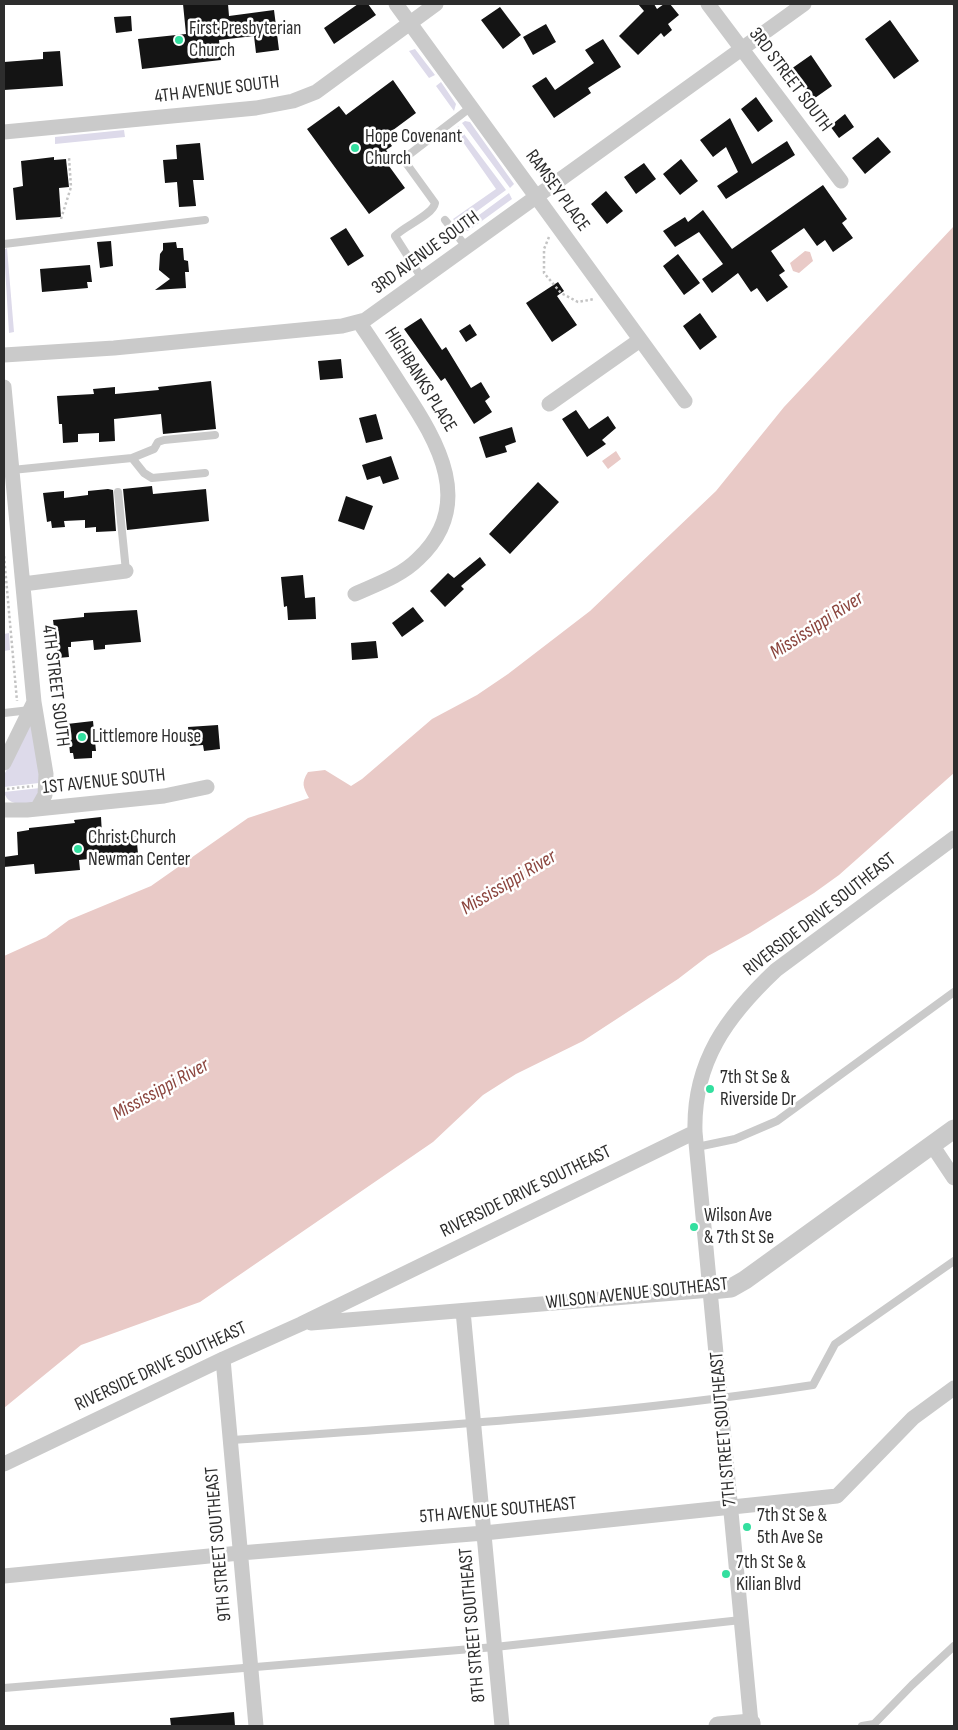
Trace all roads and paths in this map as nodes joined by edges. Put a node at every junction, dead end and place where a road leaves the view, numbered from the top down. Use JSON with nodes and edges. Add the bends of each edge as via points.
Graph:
{"nodes":[{"id":1,"x":396,"y":4,"type":"edge"},
{"id":2,"x":436,"y":4,"type":"edge"},
{"id":3,"x":708,"y":4,"type":"edge"},
{"id":4,"x":804,"y":4,"type":"edge"},
{"id":5,"x":410,"y":22,"type":"junction"},
{"id":6,"x":740,"y":48,"type":"junction"},
{"id":7,"x":471,"y":107,"type":"junction"},
{"id":8,"x":4,"y":132,"type":"edge"},
{"id":9,"x":69,"y":158,"type":"dead end"},
{"id":10,"x":841,"y":181,"type":"dead end"},
{"id":11,"x":537,"y":197,"type":"junction"},
{"id":12,"x":62,"y":219,"type":"dead end"},
{"id":13,"x":205,"y":220,"type":"dead end"},
{"id":14,"x":445,"y":220,"type":"dead end"},
{"id":15,"x":559,"y":228,"type":"junction"},
{"id":16,"x":4,"y":244,"type":"edge"},
{"id":17,"x":467,"y":248,"type":"junction"},
{"id":18,"x":423,"y":280,"type":"junction"},
{"id":19,"x":595,"y":298,"type":"dead end"},
{"id":20,"x":359,"y":322,"type":"junction"},
{"id":21,"x":640,"y":340,"type":"junction"},
{"id":22,"x":4,"y":355,"type":"edge"},
{"id":23,"x":4,"y":386,"type":"edge"},
{"id":24,"x":686,"y":401,"type":"dead end"},
{"id":25,"x":549,"y":404,"type":"dead end"},
{"id":26,"x":215,"y":435,"type":"dead end"},
{"id":27,"x":132,"y":458,"type":"junction"},
{"id":28,"x":12,"y":470,"type":"junction"},
{"id":29,"x":205,"y":474,"type":"dead end"},
{"id":30,"x":118,"y":492,"type":"dead end"},
{"id":31,"x":4,"y":556,"type":"edge"},
{"id":32,"x":126,"y":571,"type":"joint"},
{"id":33,"x":5,"y":582,"type":"edge"},
{"id":34,"x":23,"y":584,"type":"junction"},
{"id":35,"x":355,"y":594,"type":"dead end"},
{"id":36,"x":28,"y":706,"type":"junction"},
{"id":37,"x":4,"y":713,"type":"edge"},
{"id":38,"x":4,"y":763,"type":"edge"},
{"id":39,"x":40,"y":785,"type":"dead end"},
{"id":40,"x":207,"y":787,"type":"dead end"},
{"id":41,"x":7,"y":789,"type":"dead end"},
{"id":42,"x":37,"y":809,"type":"junction"},
{"id":43,"x":4,"y":810,"type":"edge"},
{"id":44,"x":954,"y":838,"type":"edge"},
{"id":45,"x":954,"y":992,"type":"edge"},
{"id":46,"x":954,"y":1129,"type":"edge"},
{"id":47,"x":695,"y":1132,"type":"junction"},
{"id":48,"x":932,"y":1146,"type":"junction"},
{"id":49,"x":697,"y":1147,"type":"junction"},
{"id":50,"x":954,"y":1178,"type":"edge"},
{"id":51,"x":954,"y":1261,"type":"edge"},
{"id":52,"x":711,"y":1290,"type":"junction"},
{"id":53,"x":463,"y":1311,"type":"junction"},
{"id":54,"x":301,"y":1324,"type":"junction"},
{"id":55,"x":223,"y":1359,"type":"junction"},
{"id":56,"x":954,"y":1388,"type":"edge"},
{"id":57,"x":721,"y":1399,"type":"junction"},
{"id":58,"x":474,"y":1423,"type":"junction"},
{"id":59,"x":230,"y":1440,"type":"junction"},
{"id":60,"x":4,"y":1464,"type":"edge"},
{"id":61,"x":731,"y":1508,"type":"junction"},
{"id":62,"x":484,"y":1533,"type":"junction"},
{"id":63,"x":240,"y":1553,"type":"junction"},
{"id":64,"x":4,"y":1576,"type":"edge"},
{"id":65,"x":741,"y":1620,"type":"junction"},
{"id":66,"x":954,"y":1646,"type":"edge"},
{"id":67,"x":495,"y":1647,"type":"junction"},
{"id":68,"x":250,"y":1667,"type":"junction"},
{"id":69,"x":4,"y":1688,"type":"edge"},
{"id":70,"x":751,"y":1725,"type":"edge"},
{"id":71,"x":256,"y":1726,"type":"edge"},
{"id":72,"x":502,"y":1726,"type":"edge"},
{"id":73,"x":718,"y":1726,"type":"edge"},
{"id":74,"x":862,"y":1726,"type":"edge"}],
"edges":[{"from":1,"to":5,"type":"street","name":"RAMSEY PLACE"},
{"from":2,"to":5,"type":"street","name":"4TH AVENUE SOUTH"},
{"from":3,"to":6,"type":"street","name":"3RD STREET SOUTH"},
{"from":4,"to":6,"type":"street","name":"3RD AVENUE SOUTH"},
{"from":5,"to":7,"type":"street","name":"RAMSEY PLACE"},
{"from":5,"to":8,"type":"street","name":"4TH AVENUE SOUTH","via":[[316,92],[293,101],[256,108]]},
{"from":6,"to":10,"type":"street","name":"3RD STREET SOUTH"},
{"from":6,"to":11,"type":"street","name":"3RD AVENUE SOUTH"},
{"from":7,"to":11,"type":"street","name":"RAMSEY PLACE"},
{"from":7,"to":18,"type":"lane","via":[[405,159],[436,204],[395,236]]},
{"from":9,"to":12,"type":"path","via":[[72,187]]},
{"from":11,"to":15,"type":"street","name":"RAMSEY PLACE"},
{"from":11,"to":17,"type":"street","name":"3RD AVENUE SOUTH"},
{"from":13,"to":16,"type":"lane"},
{"from":14,"to":17,"type":"lane"},
{"from":15,"to":19,"type":"path","via":[[551,233],[544,249],[544,273],[562,293],[578,302]]},
{"from":15,"to":21,"type":"street","name":"RAMSEY PLACE"},
{"from":17,"to":18,"type":"street","name":"3RD AVENUE SOUTH"},
{"from":18,"to":20,"type":"street","name":"3RD AVENUE SOUTH"},
{"from":20,"to":22,"type":"street","name":"3RD AVENUE SOUTH","via":[[124,347]]},
{"from":20,"to":35,"type":"street","name":"HIGHBANKS PLACE","via":[[428,426],[443,459],[448,487],[440,532],[425,552],[395,576]]},
{"from":21,"to":24,"type":"street","name":"RAMSEY PLACE"},
{"from":21,"to":25,"type":"street"},
{"from":23,"to":28,"type":"street","name":"4TH STREET SOUTH"},
{"from":26,"to":27,"type":"lane","via":[[158,442],[154,449]]},
{"from":27,"to":28,"type":"lane"},
{"from":27,"to":29,"type":"lane","via":[[152,478]]},
{"from":28,"to":34,"type":"street","name":"4TH STREET SOUTH"},
{"from":30,"to":32,"type":"lane"},
{"from":31,"to":33,"type":"path"},
{"from":32,"to":34,"type":"street"},
{"from":33,"to":36,"type":"path"},
{"from":34,"to":36,"type":"street","name":"4TH STREET SOUTH"},
{"from":36,"to":37,"type":"lane"},
{"from":36,"to":38,"type":"street"},
{"from":36,"to":42,"type":"street","name":"4TH STREET SOUTH","via":[[39,722],[46,782],[45,795]]},
{"from":39,"to":41,"type":"path"},
{"from":40,"to":42,"type":"street","name":"1ST AVENUE SOUTH","via":[[164,796]]},
{"from":42,"to":43,"type":"street","name":"1ST AVENUE SOUTH"},
{"from":44,"to":47,"type":"street","name":"RIVERSIDE DRIVE SOUTHEAST","via":[[776,970],[740,1006],[711,1051],[702,1074],[696,1092]]},
{"from":45,"to":49,"type":"lane","via":[[778,1121],[735,1140]]},
{"from":46,"to":48,"type":"street","name":"WILSON AVENUE SOUTHEAST"},
{"from":47,"to":49,"type":"street","name":"7TH STREET SOUTHEAST"},
{"from":47,"to":54,"type":"street","name":"RIVERSIDE DRIVE SOUTHEAST"},
{"from":48,"to":50,"type":"street"},
{"from":48,"to":52,"type":"street","name":"WILSON AVENUE SOUTHEAST","via":[[744,1280],[731,1288]]},
{"from":49,"to":52,"type":"street","name":"7TH STREET SOUTHEAST"},
{"from":51,"to":57,"type":"lane","via":[[835,1344],[813,1385]]},
{"from":52,"to":53,"type":"street","name":"WILSON AVENUE SOUTHEAST"},
{"from":52,"to":57,"type":"street","name":"7TH STREET SOUTHEAST"},
{"from":53,"to":54,"type":"street","name":"WILSON AVENUE SOUTHEAST"},
{"from":53,"to":58,"type":"street","name":"8TH STREET SOUTHEAST"},
{"from":54,"to":55,"type":"street","name":"RIVERSIDE DRIVE SOUTHEAST"},
{"from":55,"to":59,"type":"street","name":"9TH STREET SOUTHEAST"},
{"from":55,"to":60,"type":"street","name":"RIVERSIDE DRIVE SOUTHEAST"},
{"from":56,"to":61,"type":"street","name":"5TH AVENUE SOUTHEAST","via":[[913,1418],[837,1496]]},
{"from":57,"to":58,"type":"lane"},
{"from":57,"to":61,"type":"street","name":"7TH STREET SOUTHEAST"},
{"from":58,"to":59,"type":"lane"},
{"from":58,"to":62,"type":"street","name":"8TH STREET SOUTHEAST"},
{"from":59,"to":63,"type":"street","name":"9TH STREET SOUTHEAST"},
{"from":61,"to":62,"type":"street","name":"5TH AVENUE SOUTHEAST"},
{"from":61,"to":65,"type":"street","name":"7TH STREET SOUTHEAST"},
{"from":62,"to":63,"type":"street","name":"5TH AVENUE SOUTHEAST"},
{"from":62,"to":67,"type":"street","name":"8TH STREET SOUTHEAST"},
{"from":63,"to":64,"type":"street","name":"5TH AVENUE SOUTHEAST"},
{"from":63,"to":68,"type":"street","name":"9TH STREET SOUTHEAST"},
{"from":65,"to":67,"type":"lane"},
{"from":65,"to":70,"type":"street","name":"7TH STREET SOUTHEAST"},
{"from":66,"to":74,"type":"lane","via":[[874,1724]]},
{"from":67,"to":68,"type":"lane"},
{"from":67,"to":72,"type":"street","name":"8TH STREET SOUTHEAST"},
{"from":68,"to":69,"type":"lane"},
{"from":68,"to":71,"type":"street","name":"9TH STREET SOUTHEAST"},
{"from":70,"to":73,"type":"street"}]}
